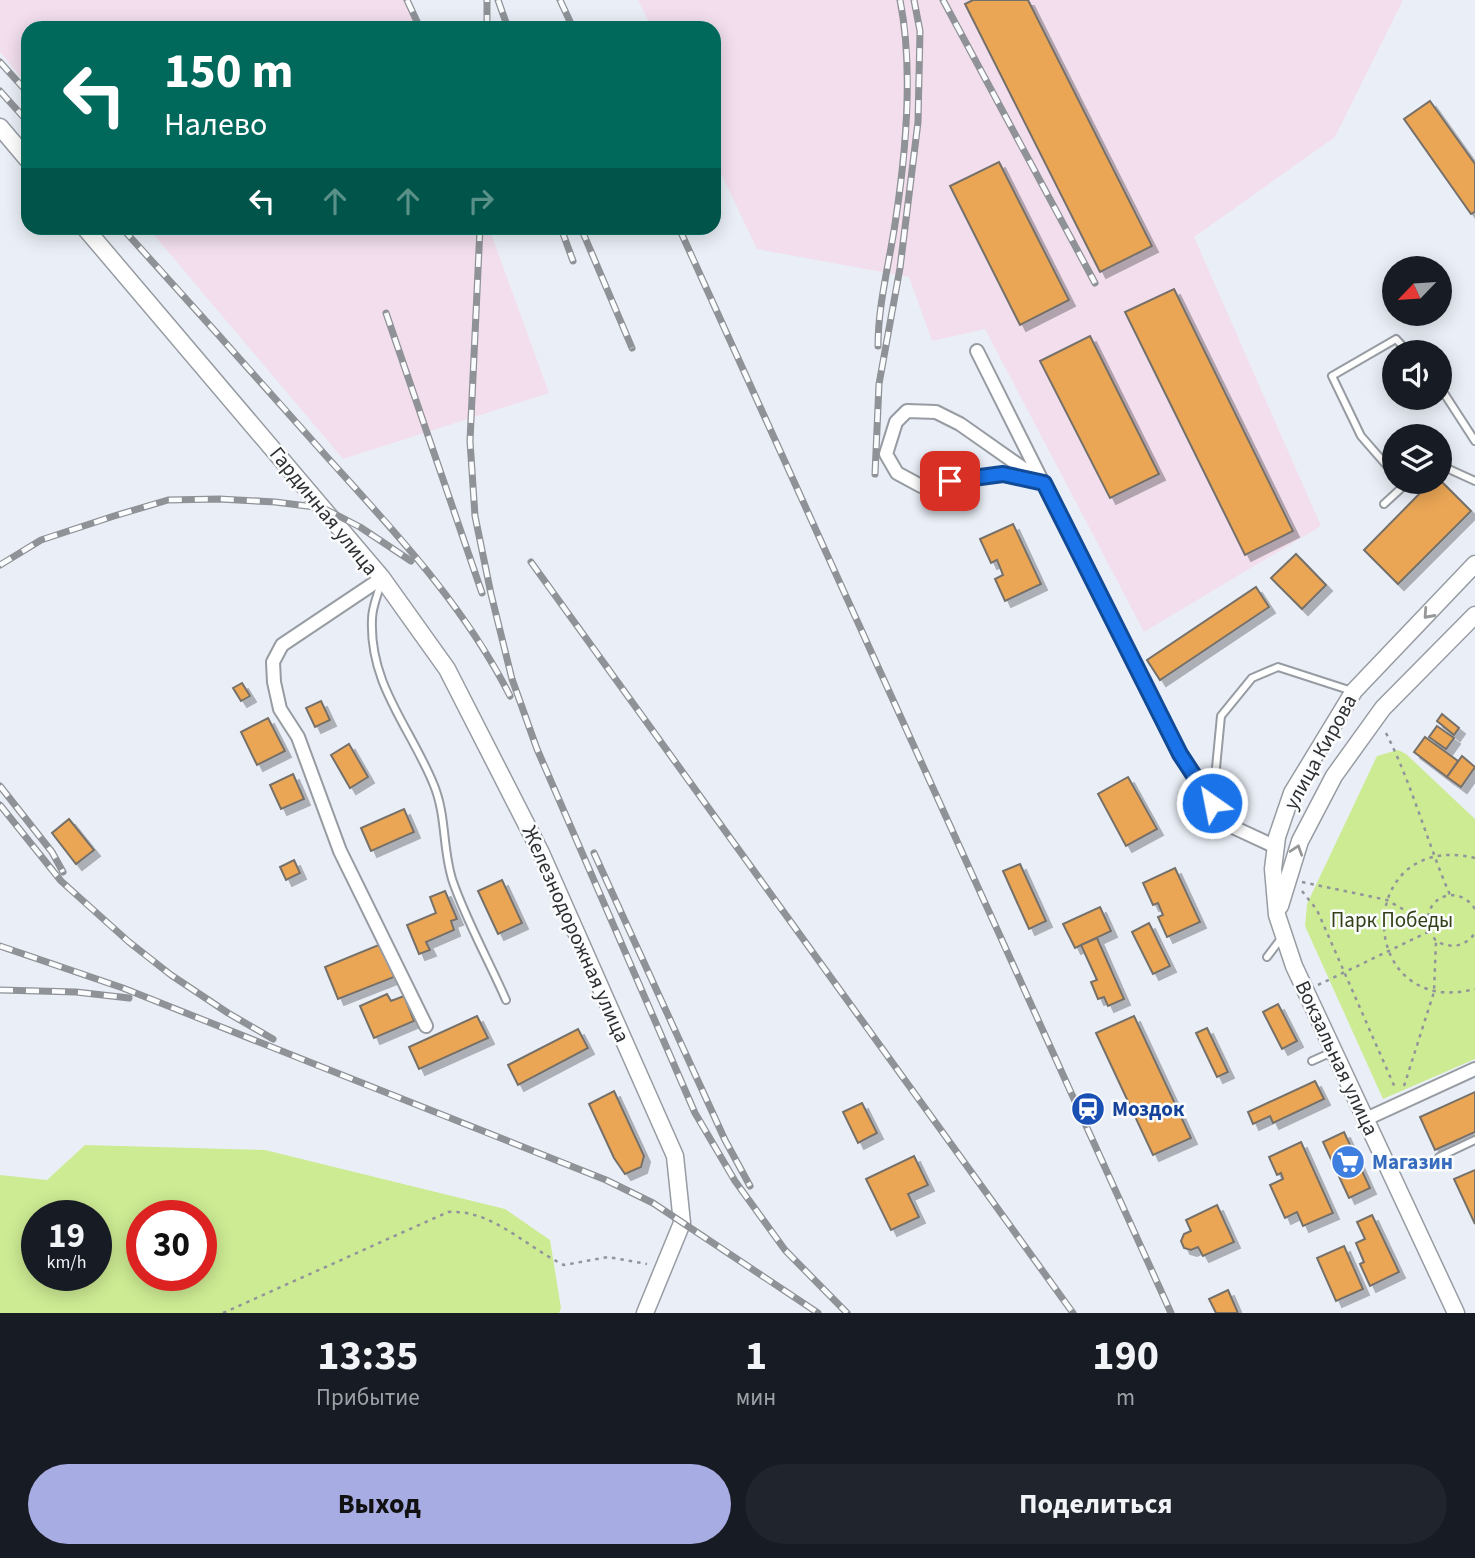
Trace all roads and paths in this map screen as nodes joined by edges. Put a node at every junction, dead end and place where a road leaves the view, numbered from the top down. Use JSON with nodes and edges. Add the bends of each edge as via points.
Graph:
{"nodes":[{"id":1,"x":0,"y":127,"type":"edge"},
{"id":2,"x":21,"y":152,"type":"edge"},
{"id":3,"x":91,"y":235,"type":"edge"},
{"id":4,"x":1382,"y":347,"type":"edge"},
{"id":5,"x":976,"y":351,"type":"dead end"},
{"id":6,"x":1452,"y":406,"type":"edge"},
{"id":7,"x":1475,"y":441,"type":"edge"},
{"id":8,"x":1382,"y":460,"type":"edge"},
{"id":9,"x":1452,"y":469,"type":"edge"},
{"id":10,"x":1474,"y":477,"type":"edge"},
{"id":11,"x":1044,"y":483,"type":"junction"},
{"id":12,"x":1394,"y":494,"type":"edge"},
{"id":13,"x":1384,"y":505,"type":"dead end"},
{"id":14,"x":1475,"y":564,"type":"edge"},
{"id":15,"x":382,"y":578,"type":"junction"},
{"id":16,"x":1475,"y":615,"type":"edge"},
{"id":17,"x":1354,"y":691,"type":"junction"},
{"id":18,"x":1377,"y":718,"type":"junction"},
{"id":19,"x":1212,"y":803,"type":"junction"},
{"id":20,"x":1276,"y":847,"type":"junction"},
{"id":21,"x":1433,"y":856,"type":"junction"},
{"id":22,"x":1475,"y":858,"type":"edge"},
{"id":23,"x":1289,"y":878,"type":"junction"},
{"id":24,"x":1450,"y":895,"type":"junction"},
{"id":25,"x":1387,"y":900,"type":"junction"},
{"id":26,"x":1475,"y":909,"type":"edge"},
{"id":27,"x":1278,"y":915,"type":"junction"},
{"id":28,"x":1427,"y":923,"type":"junction"},
{"id":29,"x":1430,"y":931,"type":"junction"},
{"id":30,"x":1284,"y":934,"type":"junction"},
{"id":31,"x":1475,"y":935,"type":"edge"},
{"id":32,"x":1436,"y":940,"type":"junction"},
{"id":33,"x":1388,"y":952,"type":"junction"},
{"id":34,"x":1267,"y":957,"type":"dead end"},
{"id":35,"x":1346,"y":972,"type":"junction"},
{"id":36,"x":1475,"y":989,"type":"edge"},
{"id":37,"x":1306,"y":991,"type":"junction"},
{"id":38,"x":1434,"y":992,"type":"junction"},
{"id":39,"x":506,"y":1000,"type":"dead end"},
{"id":40,"x":426,"y":1026,"type":"dead end"},
{"id":41,"x":1334,"y":1051,"type":"junction"},
{"id":42,"x":1312,"y":1061,"type":"dead end"},
{"id":43,"x":1475,"y":1069,"type":"edge"},
{"id":44,"x":1401,"y":1103,"type":"junction"},
{"id":45,"x":1366,"y":1119,"type":"junction"},
{"id":46,"x":1475,"y":1140,"type":"edge"},
{"id":47,"x":1440,"y":1157,"type":"dead end"},
{"id":48,"x":664,"y":1267,"type":"junction"},
{"id":49,"x":223,"y":1313,"type":"edge"},
{"id":50,"x":645,"y":1313,"type":"edge"},
{"id":51,"x":1456,"y":1313,"type":"edge"}],
"edges":[{"from":1,"to":2,"type":"street"},
{"from":3,"to":15,"type":"street","name":"Гардинная улица"},
{"from":4,"to":8,"type":"lane","via":[[1332,376],[1361,436]]},
{"from":5,"to":11,"type":"street"},
{"from":6,"to":7,"type":"lane"},
{"from":9,"to":10,"type":"lane"},
{"from":11,"to":11,"type":"street","via":[[1003,474],[921,486],[897,473],[886,454],[896,422],[907,411],[936,412]]},
{"from":11,"to":19,"type":"street","via":[[1180,754]]},
{"from":12,"to":13,"type":"lane"},
{"from":14,"to":17,"type":"street","name":"улица Кирова","one_way":true},
{"from":15,"to":39,"type":"lane","via":[[372,618],[375,664],[433,782],[453,881]]},
{"from":15,"to":40,"type":"street","name":"Гардинная улица","via":[[282,645],[273,662],[274,682],[280,709],[299,737],[341,851]]},
{"from":15,"to":48,"type":"street","name":"Железнодорожная улица","via":[[447,669],[541,853],[675,1156],[682,1223]]},
{"from":16,"to":18,"type":"street","name":"улица Кирова"},
{"from":17,"to":19,"type":"lane","via":[[1278,667],[1252,678],[1221,716]]},
{"from":17,"to":20,"type":"street","name":"улица Кирова","via":[[1292,793]]},
{"from":18,"to":21,"type":"path","via":[[1396,752]]},
{"from":23,"to":18,"type":"street","name":"улица Кирова","one_way":true,"via":[[1300,841],[1334,776]]},
{"from":19,"to":20,"type":"street","via":[[1235,828]]},
{"from":20,"to":27,"type":"street","name":"улица Кирова","via":[[1273,869]]},
{"from":21,"to":22,"type":"path"},
{"from":21,"to":24,"type":"path"},
{"from":21,"to":25,"type":"path","via":[[1411,867],[1395,883]]},
{"from":23,"to":25,"type":"path"},
{"from":23,"to":27,"type":"street","name":"улица Кирова"},
{"from":23,"to":35,"type":"path","via":[[1312,901]]},
{"from":24,"to":26,"type":"path","via":[[1466,899]]},
{"from":24,"to":28,"type":"path","via":[[1430,909]]},
{"from":25,"to":28,"type":"path"},
{"from":25,"to":33,"type":"path","via":[[1382,929]]},
{"from":27,"to":30,"type":"street","name":"Вокзальная улица"},
{"from":28,"to":29,"type":"path"},
{"from":29,"to":32,"type":"path"},
{"from":29,"to":33,"type":"path"},
{"from":30,"to":34,"type":"lane"},
{"from":30,"to":37,"type":"street","name":"Вокзальная улица"},
{"from":31,"to":32,"type":"path","via":[[1452,947]]},
{"from":32,"to":38,"type":"path"},
{"from":33,"to":35,"type":"path"},
{"from":33,"to":38,"type":"path","via":[[1399,970]]},
{"from":35,"to":37,"type":"path"},
{"from":35,"to":44,"type":"path"},
{"from":36,"to":38,"type":"path","via":[[1457,994]]},
{"from":37,"to":41,"type":"street","name":"Вокзальная улица"},
{"from":38,"to":44,"type":"path"},
{"from":41,"to":42,"type":"lane"},
{"from":41,"to":45,"type":"street","name":"Вокзальная улица"},
{"from":43,"to":44,"type":"street"},
{"from":44,"to":45,"type":"street"},
{"from":45,"to":51,"type":"street","name":"Вокзальная улица"},
{"from":46,"to":47,"type":"lane"},
{"from":48,"to":49,"type":"path","via":[[608,1257],[564,1265],[480,1216],[448,1212]]},
{"from":48,"to":50,"type":"street","name":"Железнодорожная улица"}]}
